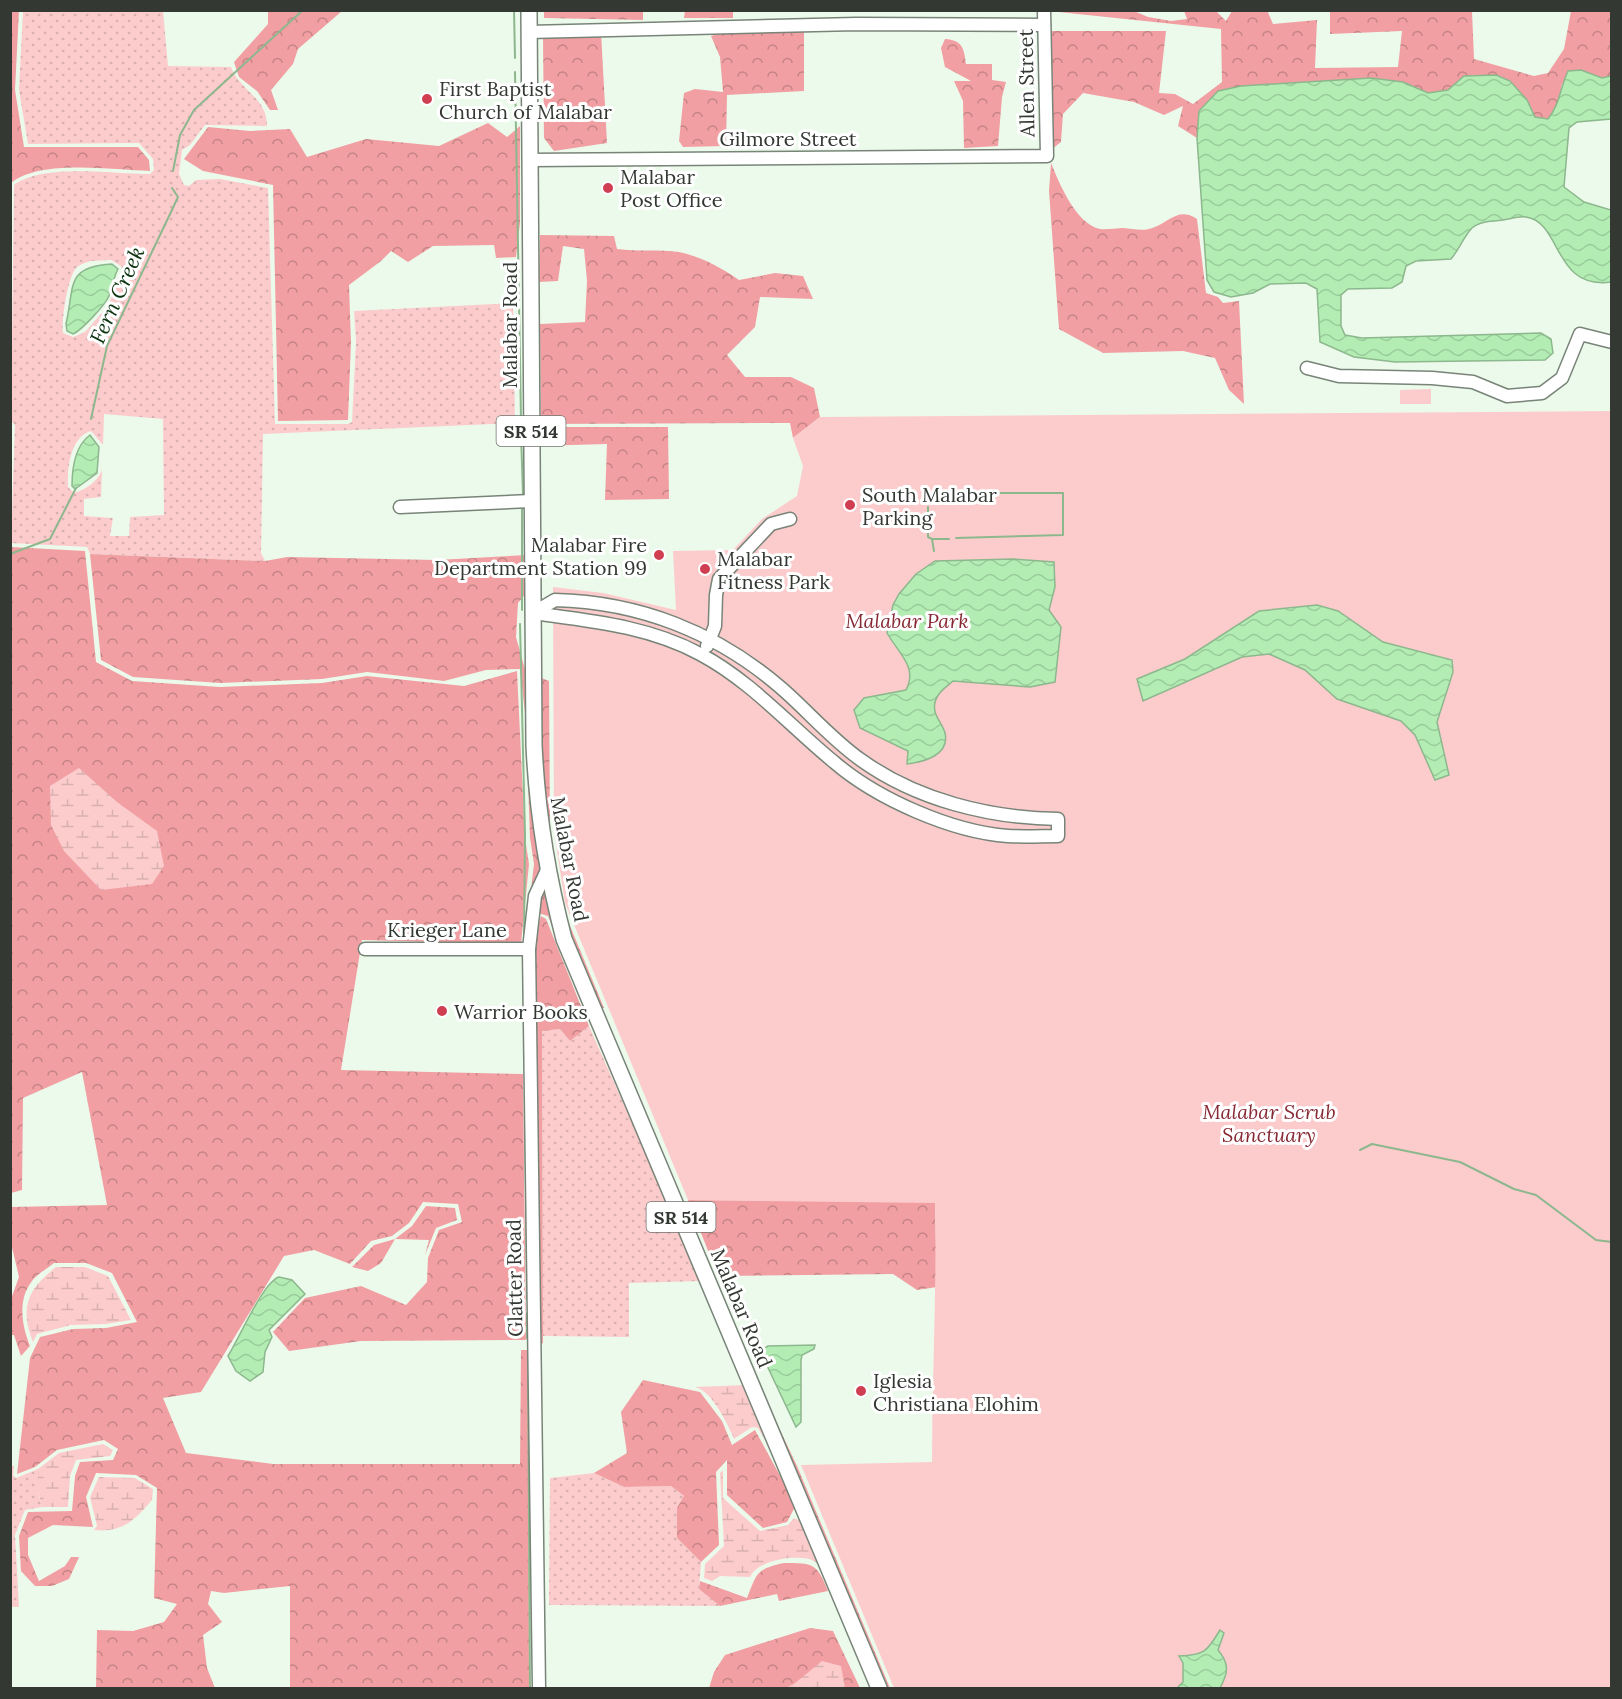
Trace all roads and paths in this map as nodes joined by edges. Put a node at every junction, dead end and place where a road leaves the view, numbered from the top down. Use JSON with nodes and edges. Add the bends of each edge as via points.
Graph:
{"nodes":[{"id":1,"x":529,"y":10,"type":"edge"},
{"id":2,"x":1044,"y":10,"type":"edge"},
{"id":3,"x":1044,"y":25,"type":"junction"},
{"id":4,"x":529,"y":32,"type":"junction"},
{"id":5,"x":1047,"y":156,"type":"joint"},
{"id":6,"x":529,"y":160,"type":"junction"},
{"id":7,"x":1611,"y":342,"type":"edge"},
{"id":8,"x":1307,"y":368,"type":"dead end"},
{"id":9,"x":531,"y":501,"type":"junction"},
{"id":10,"x":400,"y":507,"type":"dead end"},
{"id":11,"x":790,"y":519,"type":"dead end"},
{"id":12,"x":533,"y":613,"type":"junction"},
{"id":13,"x":710,"y":640,"type":"junction"},
{"id":14,"x":703,"y":655,"type":"junction"},
{"id":15,"x":797,"y":702,"type":"junction"},
{"id":16,"x":785,"y":717,"type":"junction"},
{"id":17,"x":899,"y":783,"type":"junction"},
{"id":18,"x":887,"y":797,"type":"junction"},
{"id":19,"x":547,"y":870,"type":"junction"},
{"id":20,"x":529,"y":948,"type":"junction"},
{"id":21,"x":365,"y":950,"type":"dead end"},
{"id":22,"x":539,"y":1689,"type":"edge"},
{"id":23,"x":879,"y":1689,"type":"edge"}],
"edges":[{"from":1,"to":4,"type":"main road","name":"Malabar Road","number":"SR 514"},
{"from":2,"to":3,"type":"street","name":"Allen Street"},
{"from":3,"to":4,"type":"street","via":[[856,24]]},
{"from":3,"to":5,"type":"street","name":"Allen Street"},
{"from":4,"to":6,"type":"main road","name":"Malabar Road","number":"SR 514"},
{"from":5,"to":6,"type":"street","name":"Gilmore Street"},
{"from":6,"to":9,"type":"main road","name":"Malabar Road","number":"SR 514"},
{"from":7,"to":8,"type":"street","via":[[1580,334],[1562,378],[1542,393],[1507,396],[1473,382],[1339,376]]},
{"from":9,"to":10,"type":"street"},
{"from":9,"to":12,"type":"main road","name":"Malabar Road","number":"SR 514"},
{"from":11,"to":13,"type":"street","via":[[771,524],[719,579]]},
{"from":12,"to":13,"type":"street","via":[[555,600],[603,602],[657,615]]},
{"from":12,"to":14,"type":"street","via":[[621,625]]},
{"from":12,"to":19,"type":"main road","name":"Malabar Road","number":"SR 514","via":[[536,800]]},
{"from":13,"to":14,"type":"street"},
{"from":13,"to":15,"type":"street","via":[[745,659]]},
{"from":14,"to":16,"type":"street"},
{"from":15,"to":16,"type":"street"},
{"from":15,"to":17,"type":"street","via":[[822,729],[861,760]]},
{"from":16,"to":18,"type":"street","via":[[851,776]]},
{"from":17,"to":18,"type":"street"},
{"from":17,"to":18,"type":"street","via":[[982,812],[1058,819],[1058,836],[1007,836],[969,829]]},
{"from":19,"to":20,"type":"street","name":"Glatter Road","via":[[535,896]]},
{"from":19,"to":23,"type":"main road","name":"Malabar Road","number":"SR 514","via":[[569,950]]},
{"from":20,"to":21,"type":"street","name":"Krieger Lane"},
{"from":20,"to":22,"type":"street","name":"Glatter Road"}]}
